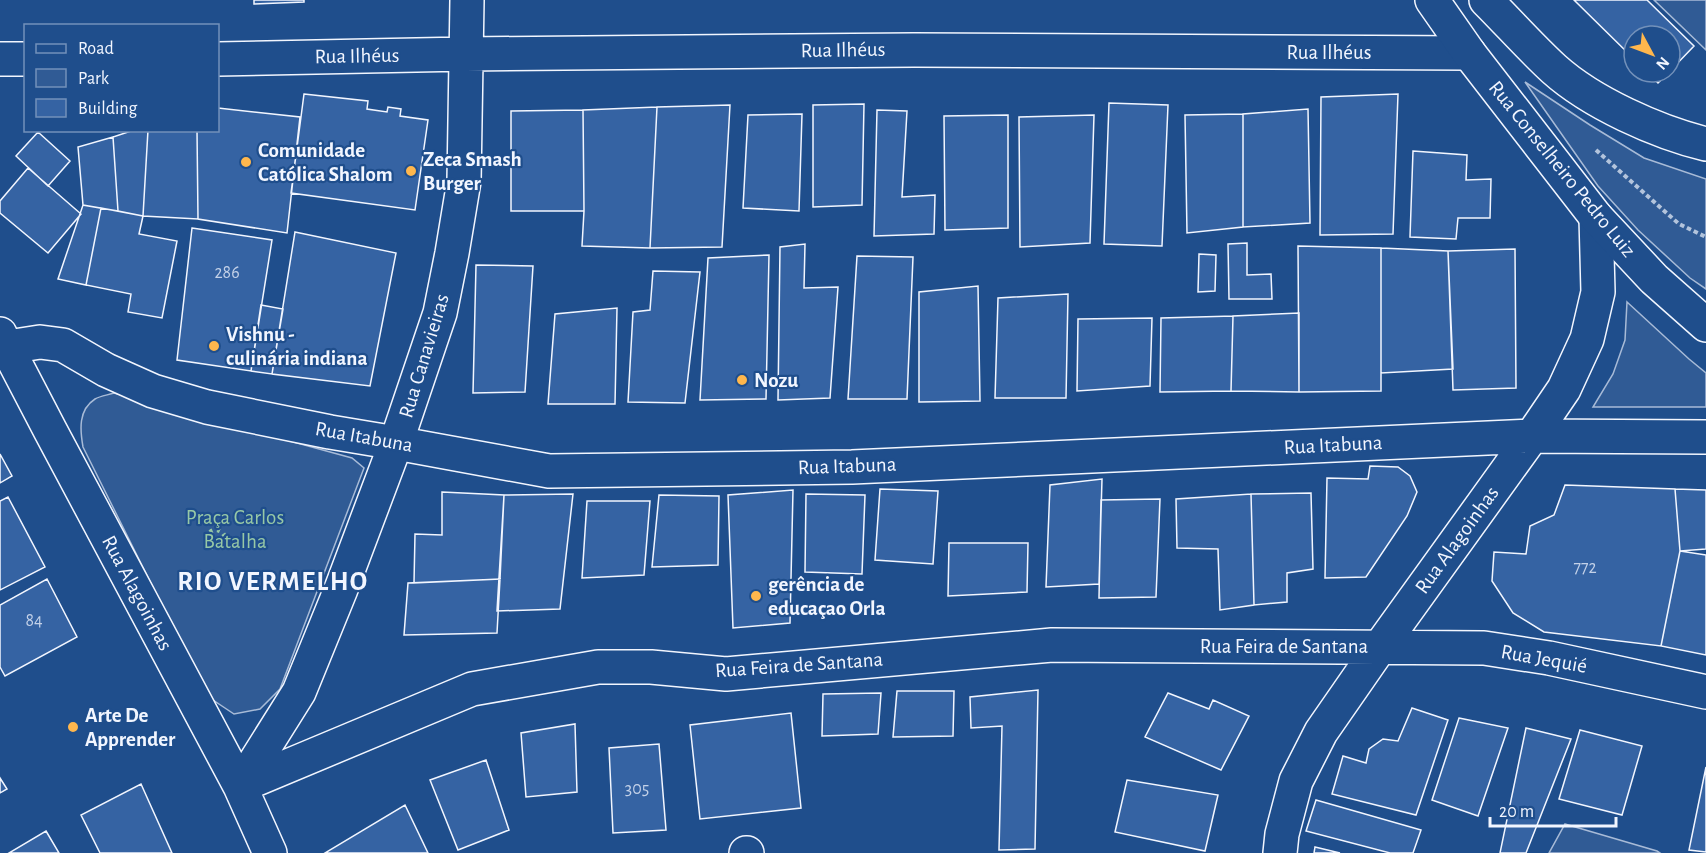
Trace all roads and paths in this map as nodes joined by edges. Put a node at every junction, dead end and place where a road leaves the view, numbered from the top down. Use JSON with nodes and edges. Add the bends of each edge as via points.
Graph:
{"nodes":[{"id":1,"x":467,"y":0,"type":"edge"},
{"id":2,"x":1432,"y":0,"type":"edge"},
{"id":3,"x":1486,"y":0,"type":"edge"},
{"id":4,"x":1469,"y":53,"type":"junction"},
{"id":5,"x":466,"y":54,"type":"junction"},
{"id":6,"x":0,"y":59,"type":"edge"},
{"id":7,"x":24,"y":59,"type":"edge"},
{"id":8,"x":219,"y":59,"type":"edge"},
{"id":9,"x":1706,"y":144,"type":"edge"},
{"id":10,"x":1596,"y":217,"type":"junction"},
{"id":11,"x":1706,"y":326,"type":"edge"},
{"id":12,"x":4,"y":340,"type":"edge"},
{"id":13,"x":1532,"y":436,"type":"junction"},
{"id":14,"x":1706,"y":436,"type":"edge"},
{"id":15,"x":396,"y":443,"type":"junction"},
{"id":16,"x":1380,"y":647,"type":"junction"},
{"id":17,"x":1706,"y":692,"type":"edge"},
{"id":18,"x":240,"y":786,"type":"junction"},
{"id":19,"x":270,"y":853,"type":"edge"},
{"id":20,"x":1280,"y":853,"type":"edge"}],
"edges":[{"from":1,"to":5,"type":"street","name":"Rua Canavieiras"},
{"from":2,"to":4,"type":"street","name":"Rua Conselheiro Pedro Luiz"},
{"from":3,"to":9,"type":"street","via":[[1556,70],[1588,93],[1640,122]]},
{"from":4,"to":5,"type":"street","name":"Rua Ilhéus","via":[[902,50]]},
{"from":4,"to":10,"type":"street","name":"Rua Conselheiro Pedro Luiz"},
{"from":5,"to":8,"type":"street","name":"Rua Ilhéus"},
{"from":5,"to":15,"type":"street","name":"Rua Canavieiras","via":[[464,181],[452,253],[440,313]]},
{"from":6,"to":7,"type":"street"},
{"from":10,"to":11,"type":"street","name":"Rua Conselheiro Pedro Luiz","via":[[1654,279]]},
{"from":10,"to":13,"type":"street","name":"Rua Alagoinhas","via":[[1598,292],[1587,339],[1564,388]]},
{"from":12,"to":15,"type":"street","name":"Rua Itabuna","via":[[63,345],[153,392],[207,407]]},
{"from":12,"to":18,"type":"street","name":"Rua Alagoinhas"},
{"from":13,"to":14,"type":"street","name":"Rua Itabuna"},
{"from":13,"to":15,"type":"street","name":"Rua Itabuna","via":[[852,467],[549,471]]},
{"from":13,"to":16,"type":"street","name":"Rua Alagoinhas"},
{"from":15,"to":18,"type":"street","name":"Rua Canavieiras","via":[[299,692]]},
{"from":16,"to":17,"type":"street","name":"Rua Jequié","via":[[1484,648]]},
{"from":16,"to":18,"type":"street","name":"Rua Feira de Santana","via":[[1052,645],[726,674],[598,667],[472,689]]},
{"from":16,"to":20,"type":"street","name":"Rua Alagoinhas","via":[[1321,732],[1296,782]]},
{"from":18,"to":19,"type":"street","name":"Rua Alagoinhas"}]}
